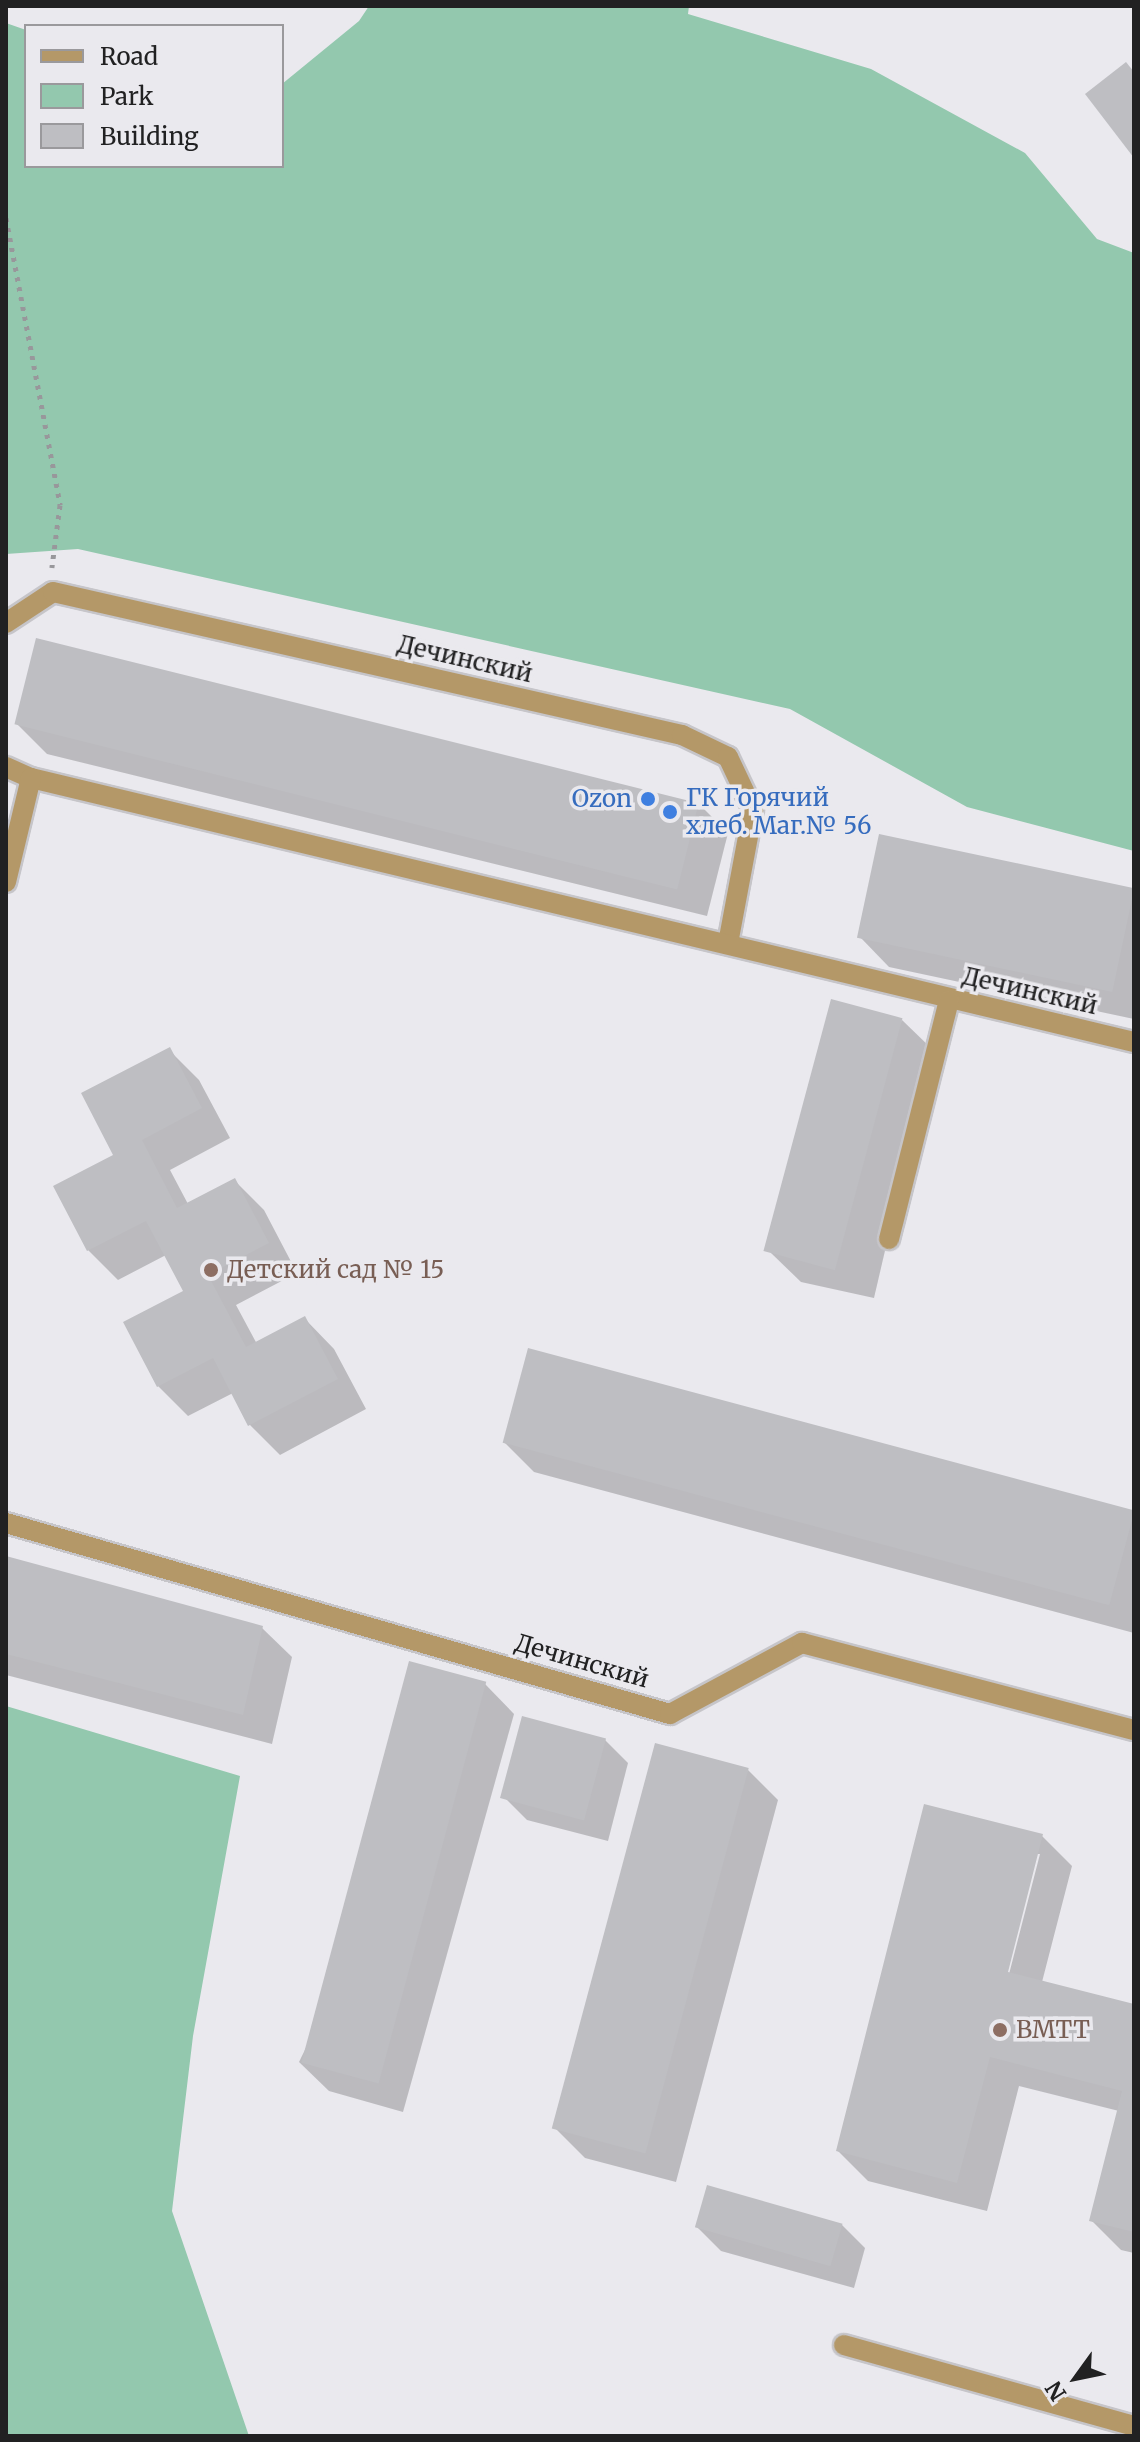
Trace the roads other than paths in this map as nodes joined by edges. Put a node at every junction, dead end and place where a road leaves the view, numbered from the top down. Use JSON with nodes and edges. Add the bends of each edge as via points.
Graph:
{"nodes":[{"id":1,"x":6,"y":623,"type":"edge"},
{"id":2,"x":6,"y":767,"type":"edge"},
{"id":3,"x":31,"y":778,"type":"junction"},
{"id":4,"x":6,"y":882,"type":"edge"},
{"id":5,"x":728,"y":943,"type":"junction"},
{"id":6,"x":949,"y":1000,"type":"junction"},
{"id":7,"x":1134,"y":1042,"type":"edge"},
{"id":8,"x":889,"y":1239,"type":"dead end"},
{"id":9,"x":6,"y":1523,"type":"edge"},
{"id":10,"x":1134,"y":1730,"type":"edge"},
{"id":11,"x":844,"y":2345,"type":"dead end"},
{"id":12,"x":1134,"y":2426,"type":"edge"}],
"edges":[{"from":1,"to":5,"type":"street","name":"Дечинский","via":[[53,592],[682,735],[728,757],[753,810]]},
{"from":2,"to":3,"type":"street","name":"Дечинский"},
{"from":3,"to":4,"type":"street"},
{"from":3,"to":5,"type":"street","name":"Дечинский"},
{"from":5,"to":6,"type":"street","name":"Дечинский"},
{"from":6,"to":7,"type":"street","name":"Дечинский"},
{"from":6,"to":8,"type":"street"},
{"from":9,"to":10,"type":"street","name":"Дечинский","via":[[670,1714],[802,1643]]},
{"from":11,"to":12,"type":"street"}]}
